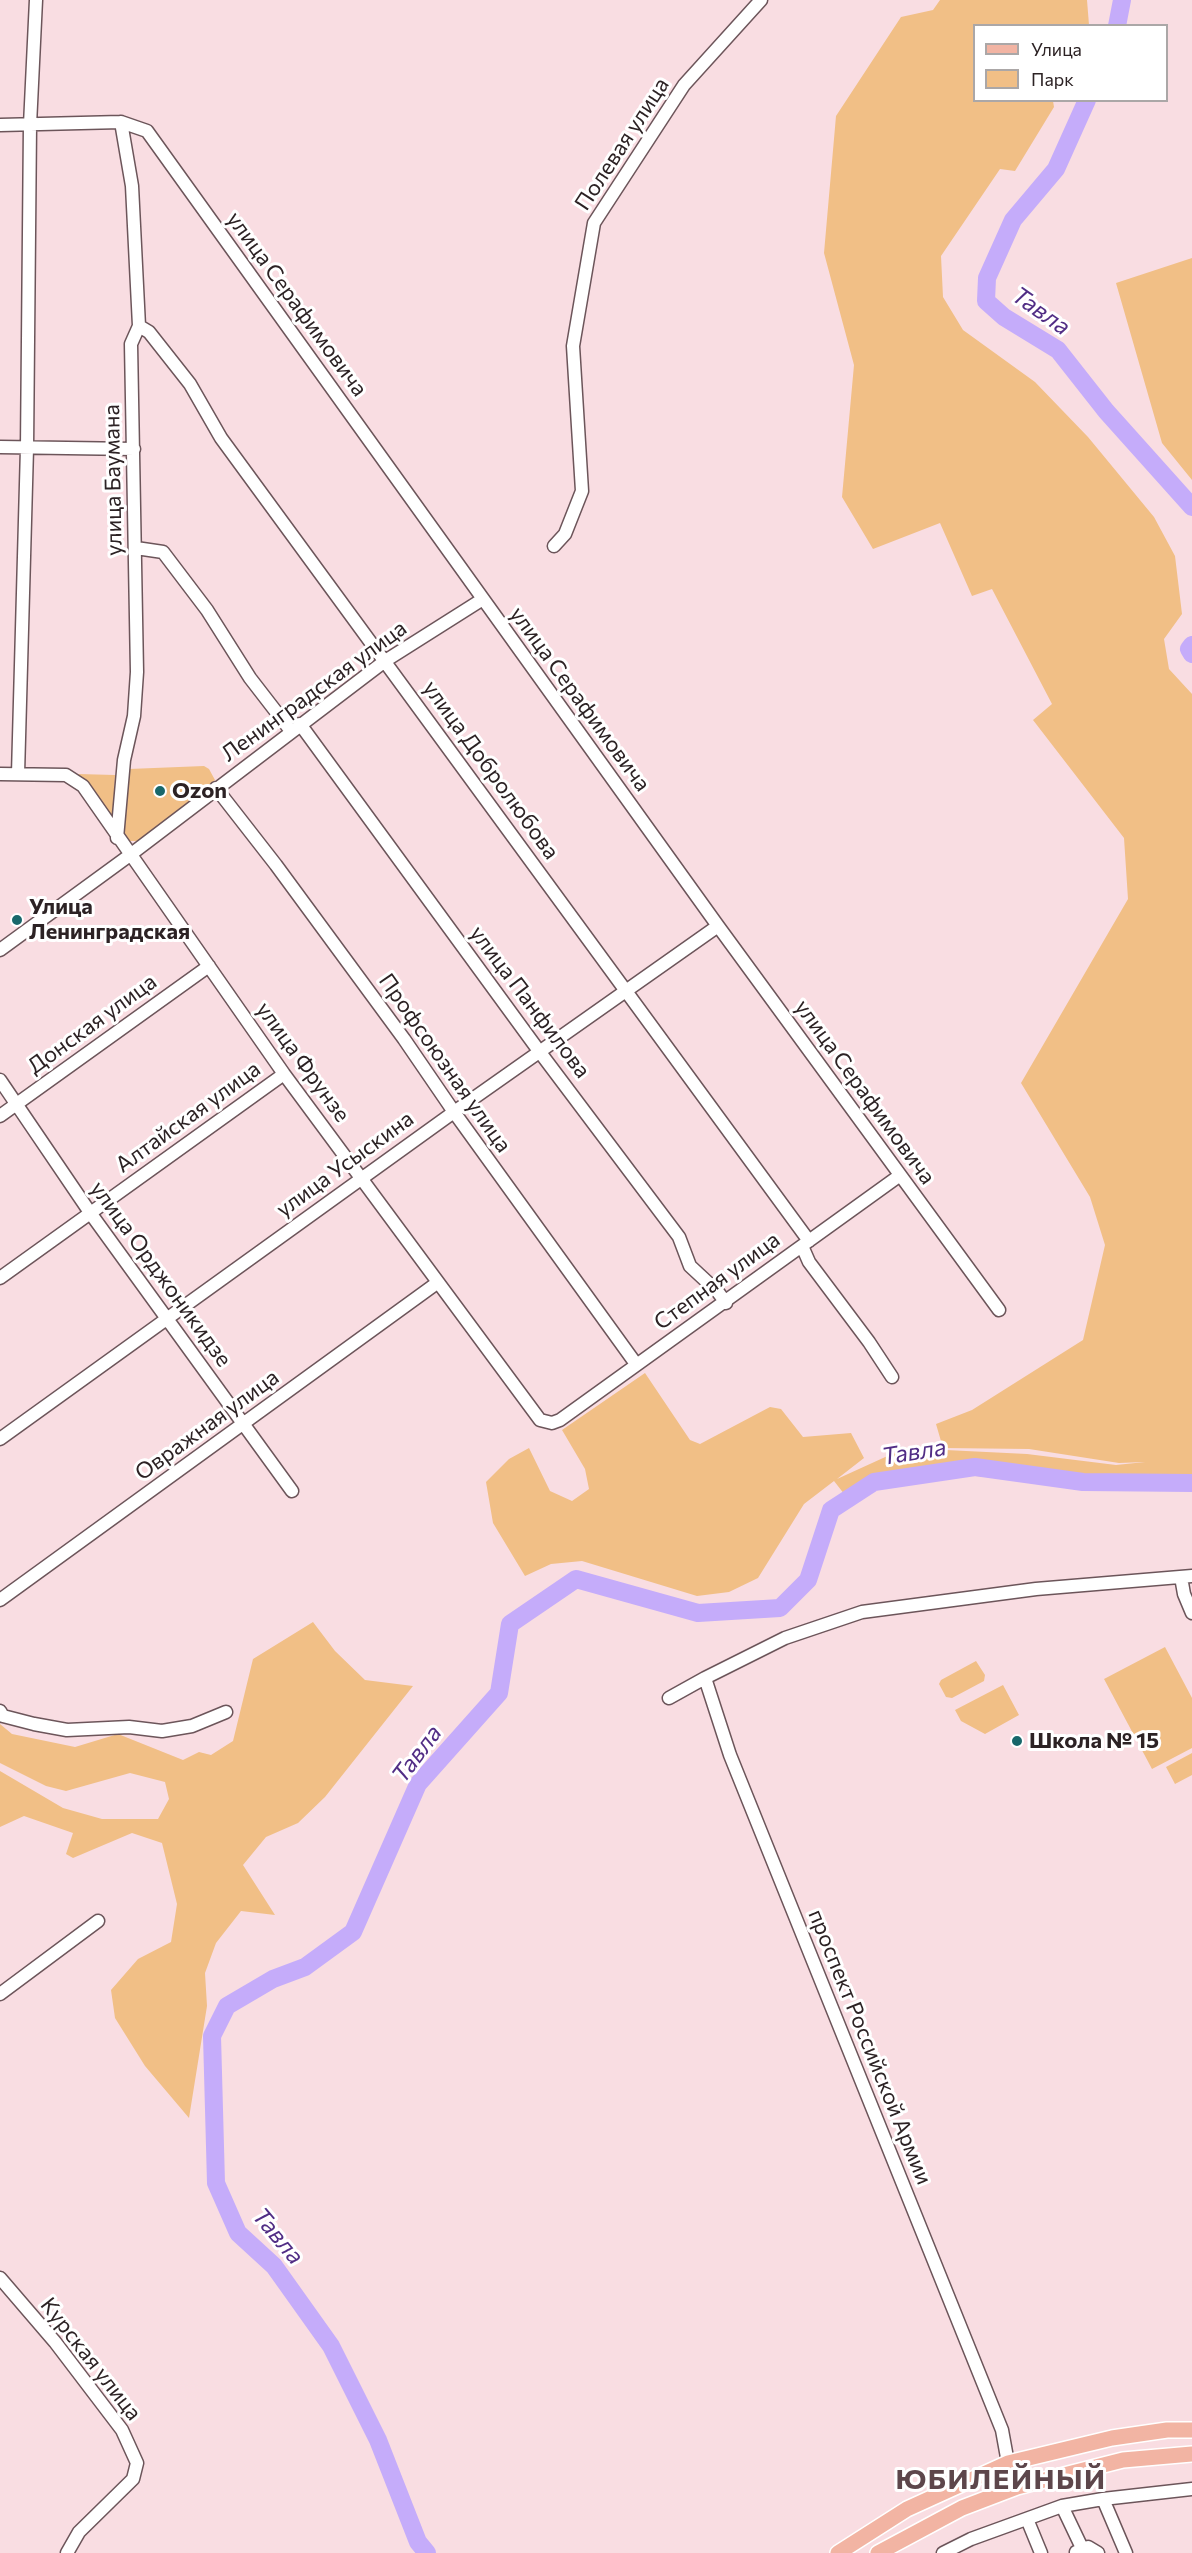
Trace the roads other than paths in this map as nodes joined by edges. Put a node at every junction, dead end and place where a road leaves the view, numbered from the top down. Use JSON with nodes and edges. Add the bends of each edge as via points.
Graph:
{"nodes":[{"id":1,"x":36,"y":0,"type":"edge"},
{"id":2,"x":761,"y":0,"type":"edge"},
{"id":3,"x":121,"y":122,"type":"junction"},
{"id":4,"x":0,"y":125,"type":"edge"},
{"id":5,"x":30,"y":125,"type":"junction"},
{"id":6,"x":139,"y":326,"type":"junction"},
{"id":7,"x":0,"y":447,"type":"edge"},
{"id":8,"x":27,"y":448,"type":"junction"},
{"id":9,"x":134,"y":449,"type":"junction"},
{"id":10,"x":554,"y":546,"type":"dead end"},
{"id":11,"x":136,"y":548,"type":"junction"},
{"id":12,"x":483,"y":599,"type":"junction"},
{"id":13,"x":385,"y":661,"type":"junction"},
{"id":14,"x":295,"y":728,"type":"junction"},
{"id":15,"x":0,"y":774,"type":"edge"},
{"id":16,"x":18,"y":774,"type":"junction"},
{"id":17,"x":216,"y":788,"type":"junction"},
{"id":18,"x":117,"y":838,"type":"junction"},
{"id":19,"x":130,"y":855,"type":"junction"},
{"id":20,"x":718,"y":926,"type":"junction"},
{"id":21,"x":0,"y":950,"type":"edge"},
{"id":22,"x":209,"y":966,"type":"junction"},
{"id":23,"x":627,"y":990,"type":"junction"},
{"id":24,"x":539,"y":1051,"type":"junction"},
{"id":25,"x":284,"y":1074,"type":"junction"},
{"id":26,"x":0,"y":1080,"type":"edge"},
{"id":27,"x":16,"y":1104,"type":"junction"},
{"id":28,"x":454,"y":1112,"type":"junction"},
{"id":29,"x":0,"y":1116,"type":"edge"},
{"id":30,"x":900,"y":1176,"type":"junction"},
{"id":31,"x":362,"y":1178,"type":"junction"},
{"id":32,"x":91,"y":1214,"type":"junction"},
{"id":33,"x":805,"y":1243,"type":"junction"},
{"id":34,"x":0,"y":1278,"type":"edge"},
{"id":35,"x":437,"y":1283,"type":"junction"},
{"id":36,"x":726,"y":1303,"type":"junction"},
{"id":37,"x":999,"y":1310,"type":"dead end"},
{"id":38,"x":167,"y":1319,"type":"junction"},
{"id":39,"x":636,"y":1364,"type":"junction"},
{"id":40,"x":892,"y":1377,"type":"dead end"},
{"id":41,"x":560,"y":1420,"type":"joint"},
{"id":42,"x":244,"y":1425,"type":"junction"},
{"id":43,"x":0,"y":1439,"type":"edge"},
{"id":44,"x":291,"y":1491,"type":"dead end"},
{"id":45,"x":1186,"y":1576,"type":"edge"},
{"id":46,"x":0,"y":1600,"type":"edge"},
{"id":47,"x":1192,"y":1614,"type":"edge"},
{"id":48,"x":705,"y":1678,"type":"junction"},
{"id":49,"x":669,"y":1698,"type":"dead end"},
{"id":50,"x":226,"y":1712,"type":"dead end"},
{"id":51,"x":2,"y":1713,"type":"edge"},
{"id":52,"x":98,"y":1921,"type":"dead end"},
{"id":53,"x":0,"y":1994,"type":"edge"},
{"id":54,"x":0,"y":2278,"type":"edge"},
{"id":55,"x":1192,"y":2430,"type":"edge"},
{"id":56,"x":1192,"y":2454,"type":"edge"},
{"id":57,"x":1008,"y":2463,"type":"junction"},
{"id":58,"x":1192,"y":2488,"type":"edge"},
{"id":59,"x":1103,"y":2499,"type":"junction"},
{"id":60,"x":1062,"y":2506,"type":"junction"},
{"id":61,"x":1027,"y":2519,"type":"junction"},
{"id":62,"x":1079,"y":2551,"type":"edge"},
{"id":63,"x":67,"y":2553,"type":"edge"},
{"id":64,"x":838,"y":2553,"type":"edge"},
{"id":65,"x":878,"y":2553,"type":"edge"},
{"id":66,"x":943,"y":2553,"type":"edge"},
{"id":67,"x":1041,"y":2553,"type":"edge"},
{"id":68,"x":1098,"y":2553,"type":"edge"},
{"id":69,"x":1126,"y":2553,"type":"edge"}],
"edges":[{"from":1,"to":5,"type":"street"},
{"from":2,"to":10,"type":"street","name":"Полевая улица","via":[[684,85],[594,223],[573,346],[582,491],[565,534]]},
{"from":3,"to":5,"type":"street"},
{"from":3,"to":6,"type":"street","name":"улица Баумана","via":[[132,186]]},
{"from":3,"to":12,"type":"street","name":"улица Серафимовича","via":[[147,131]]},
{"from":4,"to":5,"type":"street"},
{"from":5,"to":8,"type":"street"},
{"from":6,"to":9,"type":"street","name":"улица Баумана","via":[[131,344]]},
{"from":6,"to":13,"type":"street","name":"улица Добролюбова","via":[[190,384],[221,438]]},
{"from":7,"to":8,"type":"street"},
{"from":8,"to":9,"type":"street"},
{"from":8,"to":16,"type":"street"},
{"from":9,"to":11,"type":"street","name":"улица Баумана"},
{"from":11,"to":14,"type":"street","name":"улица Панфилова","via":[[163,552],[207,610],[250,678]]},
{"from":11,"to":18,"type":"street","name":"улица Баумана","via":[[137,672]]},
{"from":12,"to":13,"type":"street","name":"Ленинградская улица"},
{"from":12,"to":20,"type":"street","name":"улица Серафимовича"},
{"from":13,"to":14,"type":"street","name":"Ленинградская улица"},
{"from":13,"to":23,"type":"street","name":"улица Добролюбова"},
{"from":14,"to":17,"type":"street","name":"Ленинградская улица"},
{"from":14,"to":24,"type":"street","name":"улица Панфилова"},
{"from":15,"to":16,"type":"street","name":"улица Фрунзе"},
{"from":16,"to":18,"type":"street","name":"улица Фрунзе","via":[[66,775],[83,786],[96,802]]},
{"from":17,"to":19,"type":"street","name":"Ленинградская улица"},
{"from":17,"to":28,"type":"street","name":"Профсоюзная улица"},
{"from":18,"to":19,"type":"street","name":"улица Фрунзе"},
{"from":19,"to":21,"type":"street","name":"Ленинградская улица"},
{"from":19,"to":22,"type":"street","name":"улица Фрунзе"},
{"from":20,"to":23,"type":"street","name":"улица Усыскина"},
{"from":20,"to":30,"type":"street","name":"улица Серафимовича"},
{"from":22,"to":25,"type":"street","name":"улица Фрунзе"},
{"from":22,"to":27,"type":"street","name":"Донская улица"},
{"from":23,"to":24,"type":"street","name":"улица Усыскина"},
{"from":23,"to":33,"type":"street","name":"улица Добролюбова"},
{"from":24,"to":28,"type":"street","name":"улица Усыскина"},
{"from":24,"to":36,"type":"street","name":"улица Панфилова","via":[[679,1237],[690,1266]]},
{"from":25,"to":31,"type":"street","name":"улица Фрунзе"},
{"from":25,"to":32,"type":"street","name":"Алтайская улица"},
{"from":26,"to":27,"type":"street","name":"улица Орджоникидзе"},
{"from":27,"to":29,"type":"street","name":"Донская улица"},
{"from":27,"to":32,"type":"street","name":"улица Орджоникидзе"},
{"from":28,"to":31,"type":"street","name":"улица Усыскина"},
{"from":28,"to":39,"type":"street","name":"Профсоюзная улица"},
{"from":30,"to":33,"type":"street","name":"Степная улица"},
{"from":30,"to":37,"type":"street","name":"улица Серафимовича"},
{"from":31,"to":35,"type":"street","name":"улица Фрунзе"},
{"from":31,"to":38,"type":"street","name":"улица Усыскина"},
{"from":32,"to":34,"type":"street","name":"Алтайская улица"},
{"from":32,"to":38,"type":"street","name":"улица Орджоникидзе"},
{"from":33,"to":36,"type":"street","name":"Степная улица"},
{"from":33,"to":40,"type":"street","name":"улица Добролюбова","via":[[810,1262]]},
{"from":35,"to":41,"type":"street","name":"улица Фрунзе","via":[[540,1420]]},
{"from":35,"to":42,"type":"street","name":"Овражная улица"},
{"from":36,"to":39,"type":"street","name":"Степная улица"},
{"from":38,"to":42,"type":"street","name":"улица Орджоникидзе"},
{"from":38,"to":43,"type":"street","name":"улица Усыскина"},
{"from":39,"to":41,"type":"street","name":"Степная улица"},
{"from":42,"to":44,"type":"street","name":"улица Орджоникидзе"},
{"from":42,"to":46,"type":"street","name":"Овражная улица"},
{"from":45,"to":47,"type":"street","via":[[1184,1594]]},
{"from":45,"to":48,"type":"street","via":[[1036,1589],[862,1612],[785,1638]]},
{"from":48,"to":49,"type":"street"},
{"from":48,"to":57,"type":"street","name":"проспект Российской Армии","via":[[730,1755],[1002,2430]]},
{"from":50,"to":51,"type":"street","via":[[192,1726],[162,1731],[129,1726],[67,1730]]},
{"from":52,"to":53,"type":"street"},
{"from":54,"to":63,"type":"street","name":"Курская улица","via":[[122,2430],[137,2463],[133,2479],[79,2532]]},
{"from":55,"to":57,"type":"main road","via":[[1112,2438]]},
{"from":56,"to":65,"type":"main road","via":[[1123,2460],[1017,2487],[962,2508]]},
{"from":57,"to":64,"type":"main road","via":[[907,2509]]},
{"from":58,"to":59,"type":"street"},
{"from":59,"to":60,"type":"street"},
{"from":59,"to":69,"type":"street"},
{"from":60,"to":61,"type":"street"},
{"from":60,"to":62,"type":"street"},
{"from":61,"to":66,"type":"street"},
{"from":61,"to":67,"type":"street"},
{"from":62,"to":68,"type":"street","via":[[1088,2547]]}]}
